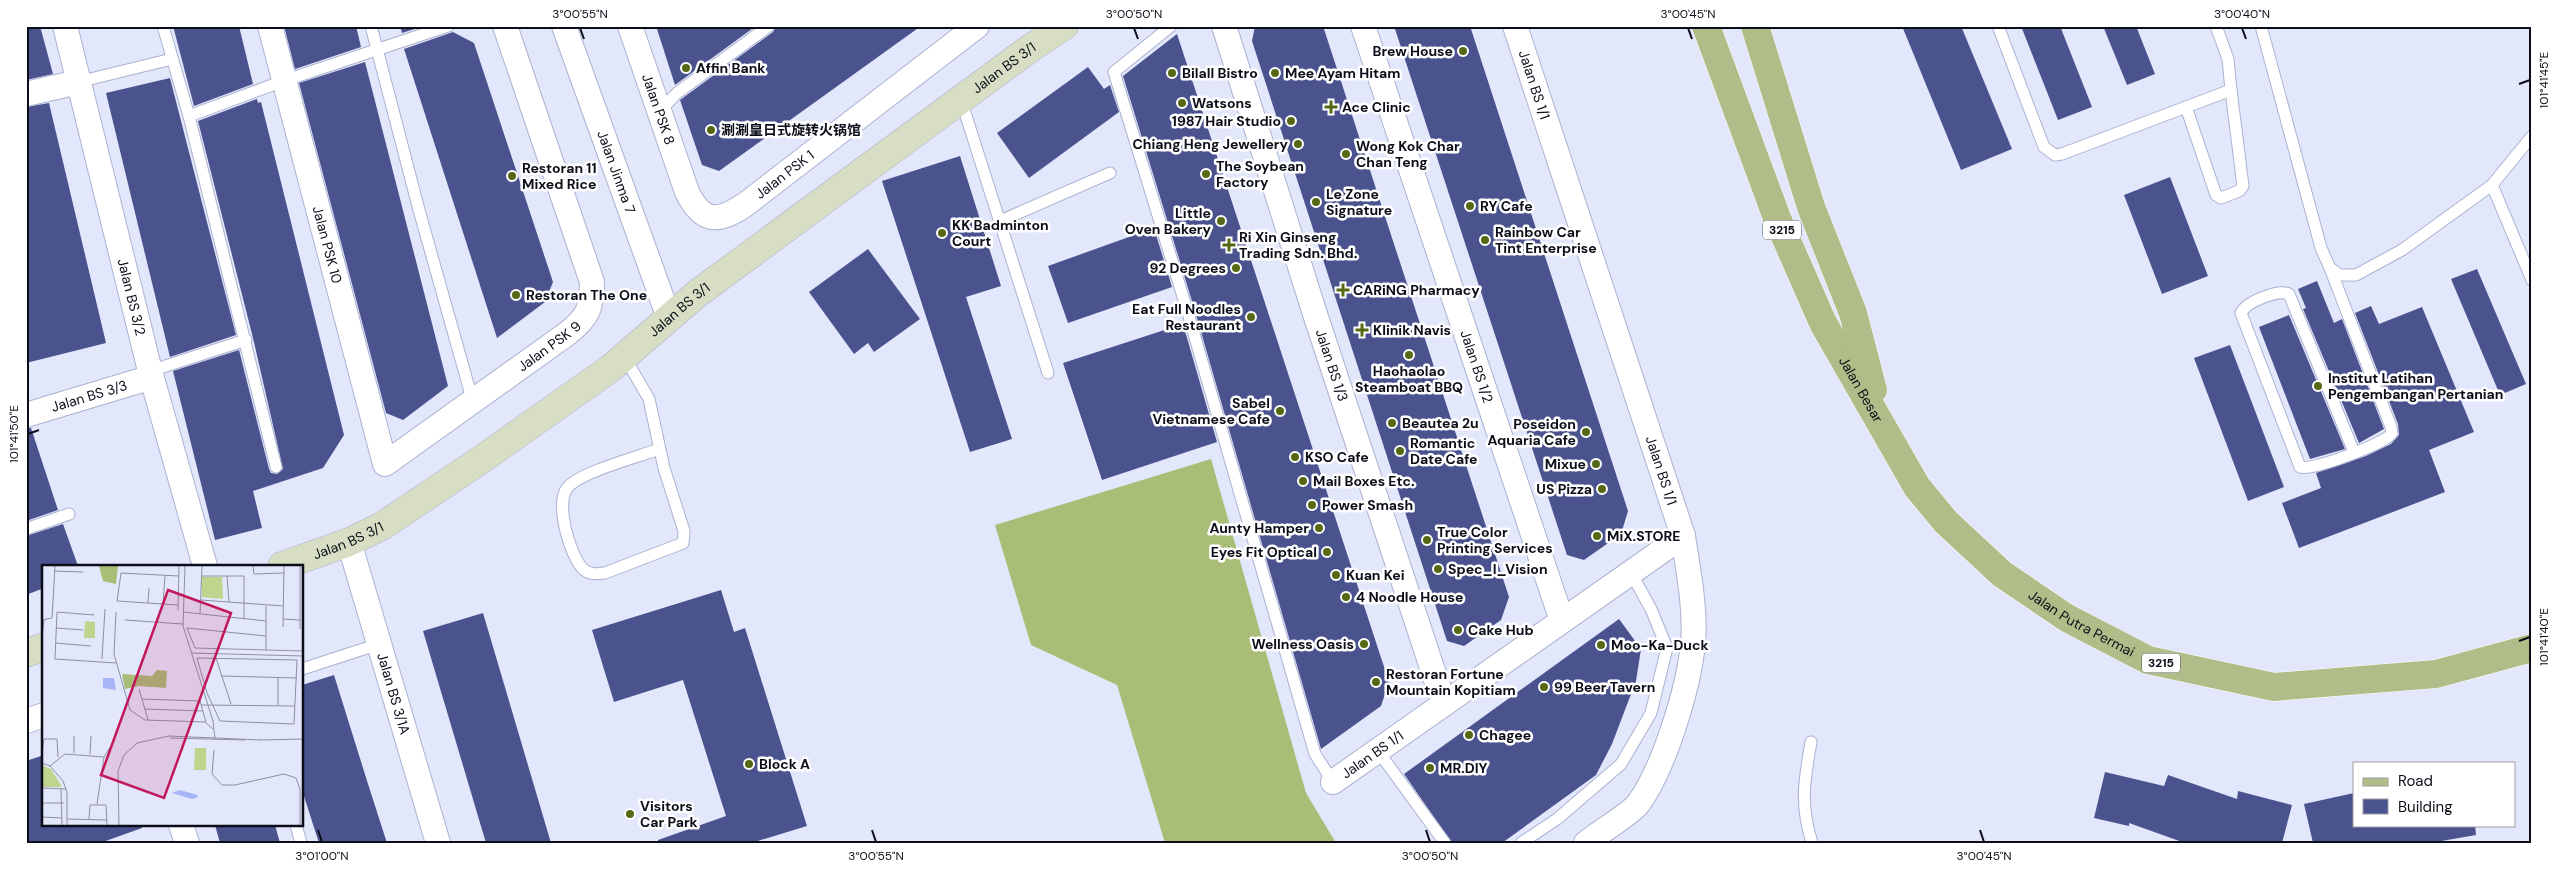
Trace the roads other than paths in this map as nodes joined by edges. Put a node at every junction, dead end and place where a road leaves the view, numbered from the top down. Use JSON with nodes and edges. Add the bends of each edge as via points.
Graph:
{"nodes":[{"id":1,"x":65,"y":26,"type":"edge"},
{"id":2,"x":163,"y":26,"type":"edge"},
{"id":3,"x":270,"y":26,"type":"edge"},
{"id":4,"x":371,"y":26,"type":"edge"},
{"id":5,"x":448,"y":26,"type":"edge"},
{"id":6,"x":505,"y":26,"type":"edge"},
{"id":7,"x":564,"y":26,"type":"edge"},
{"id":8,"x":630,"y":26,"type":"edge"},
{"id":9,"x":770,"y":26,"type":"edge"},
{"id":10,"x":1064,"y":26,"type":"edge"},
{"id":11,"x":1171,"y":26,"type":"edge"},
{"id":12,"x":1224,"y":26,"type":"edge"},
{"id":13,"x":1363,"y":26,"type":"edge"},
{"id":14,"x":1515,"y":26,"type":"edge"},
{"id":15,"x":1706,"y":26,"type":"edge"},
{"id":16,"x":1755,"y":26,"type":"edge"},
{"id":17,"x":1998,"y":26,"type":"edge"},
{"id":18,"x":2216,"y":26,"type":"edge"},
{"id":19,"x":2260,"y":26,"type":"edge"},
{"id":20,"x":966,"y":29,"type":"edge"},
{"id":21,"x":377,"y":49,"type":"junction"},
{"id":22,"x":172,"y":59,"type":"junction"},
{"id":23,"x":283,"y":81,"type":"junction"},
{"id":24,"x":78,"y":82,"type":"junction"},
{"id":25,"x":2231,"y":90,"type":"junction"},
{"id":26,"x":26,"y":94,"type":"edge"},
{"id":27,"x":961,"y":100,"type":"junction"},
{"id":28,"x":2186,"y":107,"type":"junction"},
{"id":29,"x":659,"y":112,"type":"junction"},
{"id":30,"x":189,"y":116,"type":"junction"},
{"id":31,"x":2532,"y":136,"type":"edge"},
{"id":32,"x":1110,"y":173,"type":"dead end"},
{"id":33,"x":2492,"y":185,"type":"junction"},
{"id":34,"x":687,"y":192,"type":"joint"},
{"id":35,"x":1000,"y":221,"type":"junction"},
{"id":36,"x":2330,"y":268,"type":"junction"},
{"id":37,"x":2532,"y":280,"type":"edge"},
{"id":38,"x":669,"y":318,"type":"junction"},
{"id":39,"x":246,"y":340,"type":"junction"},
{"id":40,"x":624,"y":356,"type":"junction"},
{"id":41,"x":1048,"y":373,"type":"dead end"},
{"id":42,"x":151,"y":374,"type":"junction"},
{"id":43,"x":473,"y":402,"type":"junction"},
{"id":44,"x":26,"y":415,"type":"edge"},
{"id":45,"x":1882,"y":423,"type":"junction"},
{"id":46,"x":659,"y":450,"type":"junction"},
{"id":47,"x":2354,"y":452,"type":"junction"},
{"id":48,"x":385,"y":464,"type":"joint"},
{"id":49,"x":276,"y":467,"type":"dead end"},
{"id":50,"x":69,"y":514,"type":"dead end"},
{"id":51,"x":26,"y":529,"type":"edge"},
{"id":52,"x":1683,"y":536,"type":"junction"},
{"id":53,"x":349,"y":542,"type":"junction"},
{"id":54,"x":206,"y":565,"type":"edge"},
{"id":55,"x":285,"y":565,"type":"edge"},
{"id":56,"x":1631,"y":573,"type":"junction"},
{"id":57,"x":1562,"y":621,"type":"junction"},
{"id":58,"x":379,"y":644,"type":"junction"},
{"id":59,"x":42,"y":648,"type":"edge"},
{"id":60,"x":2532,"y":648,"type":"edge"},
{"id":61,"x":26,"y":653,"type":"edge"},
{"id":62,"x":304,"y":668,"type":"edge"},
{"id":63,"x":1444,"y":704,"type":"junction"},
{"id":64,"x":42,"y":716,"type":"edge"},
{"id":65,"x":26,"y":721,"type":"edge"},
{"id":66,"x":1811,"y":742,"type":"dead end"},
{"id":67,"x":1378,"y":751,"type":"junction"},
{"id":68,"x":1333,"y":782,"type":"joint"},
{"id":69,"x":181,"y":826,"type":"edge"},
{"id":70,"x":296,"y":826,"type":"edge"},
{"id":71,"x":187,"y":843,"type":"edge"},
{"id":72,"x":302,"y":843,"type":"edge"},
{"id":73,"x":438,"y":843,"type":"edge"},
{"id":74,"x":1445,"y":843,"type":"edge"},
{"id":75,"x":1522,"y":843,"type":"edge"},
{"id":76,"x":1586,"y":843,"type":"edge"},
{"id":77,"x":1812,"y":843,"type":"edge"}],
"edges":[{"from":1,"to":24,"type":"street","name":"Jalan BS 3/2"},
{"from":2,"to":22,"type":"lane"},
{"from":3,"to":23,"type":"street","name":"Jalan PSK 10"},
{"from":4,"to":21,"type":"lane"},
{"from":5,"to":21,"type":"lane"},
{"from":6,"to":43,"type":"street","name":"Jalan PSK 9","via":[[592,282],[592,301],[584,320]]},
{"from":7,"to":38,"type":"street","name":"Jalan Jinma 7"},
{"from":8,"to":29,"type":"street","name":"Jalan PSK 8"},
{"from":9,"to":29,"type":"lane","via":[[677,93]]},
{"from":10,"to":27,"type":"street","name":"Jalan BS 3/1"},
{"from":11,"to":68,"type":"lane","via":[[1114,72],[1188,313],[1315,754]]},
{"from":12,"to":63,"type":"street","name":"Jalan BS 1/3"},
{"from":13,"to":57,"type":"street","name":"Jalan BS 1/2"},
{"from":14,"to":52,"type":"street","name":"Jalan BS 1/1"},
{"from":15,"to":45,"type":"main road","name":"Jalan Besar","number":"3215","via":[[1777,218],[1823,323]]},
{"from":16,"to":45,"type":"main road","name":"Jalan Besar","number":"3215","via":[[1811,206],[1853,313]]},
{"from":17,"to":28,"type":"lane","via":[[2044,147],[2055,155]]},
{"from":18,"to":25,"type":"lane","via":[[2228,59]]},
{"from":19,"to":36,"type":"lane","via":[[2312,220]]},
{"from":20,"to":34,"type":"street","name":"Jalan PSK 1","via":[[737,210],[710,217],[700,213]]},
{"from":21,"to":23,"type":"lane"},
{"from":21,"to":43,"type":"lane"},
{"from":22,"to":24,"type":"lane"},
{"from":22,"to":30,"type":"lane"},
{"from":23,"to":30,"type":"lane"},
{"from":23,"to":48,"type":"street","name":"Jalan PSK 10"},
{"from":24,"to":26,"type":"street"},
{"from":24,"to":42,"type":"street","name":"Jalan BS 3/2"},
{"from":25,"to":28,"type":"lane"},
{"from":25,"to":28,"type":"lane","via":[[2242,186],[2221,198],[2216,195]]},
{"from":27,"to":35,"type":"lane"},
{"from":27,"to":38,"type":"street","name":"Jalan BS 3/1","via":[[698,293]]},
{"from":29,"to":34,"type":"street","name":"Jalan PSK 8"},
{"from":30,"to":39,"type":"lane"},
{"from":31,"to":33,"type":"lane"},
{"from":32,"to":35,"type":"lane"},
{"from":33,"to":36,"type":"lane","via":[[2402,250],[2356,276],[2340,275]]},
{"from":33,"to":37,"type":"lane"},
{"from":35,"to":41,"type":"lane"},
{"from":36,"to":47,"type":"lane","via":[[2392,433],[2386,440]]},
{"from":38,"to":40,"type":"street","name":"Jalan BS 3/1"},
{"from":39,"to":42,"type":"lane"},
{"from":39,"to":49,"type":"lane"},
{"from":40,"to":46,"type":"lane","via":[[649,399]]},
{"from":40,"to":53,"type":"street","name":"Jalan BS 3/1","via":[[485,457],[382,526]]},
{"from":42,"to":44,"type":"street","name":"Jalan BS 3/3"},
{"from":42,"to":54,"type":"street","name":"Jalan BS 3/2"},
{"from":43,"to":48,"type":"street","name":"Jalan PSK 9"},
{"from":45,"to":60,"type":"main road","name":"Jalan Putra Permai","number":"3215","via":[[1923,494],[1946,522],[2002,574],[2067,618],[2148,660],[2274,687],[2436,674]]},
{"from":46,"to":46,"type":"lane","via":[[684,531],[683,543],[605,573],[594,574],[584,570],[575,558],[562,514],[566,489],[589,474]]},
{"from":47,"to":47,"type":"lane","via":[[2310,469],[2300,467],[2242,318],[2243,308],[2279,293],[2289,294]]},
{"from":50,"to":51,"type":"lane"},
{"from":52,"to":56,"type":"street","name":"Jalan BS 1/1"},
{"from":52,"to":76,"type":"street","via":[[1690,578],[1693,642],[1681,704],[1659,765],[1637,805]]},
{"from":53,"to":55,"type":"street","name":"Jalan BS 3/1"},
{"from":53,"to":58,"type":"street","name":"Jalan BS 3/1A"},
{"from":56,"to":57,"type":"street","name":"Jalan BS 1/1"},
{"from":56,"to":75,"type":"lane","via":[[1667,648],[1651,713],[1621,764],[1557,819]]},
{"from":57,"to":63,"type":"street","name":"Jalan BS 1/1"},
{"from":58,"to":62,"type":"lane"},
{"from":58,"to":73,"type":"street","name":"Jalan BS 3/1A"},
{"from":59,"to":61,"type":"street"},
{"from":63,"to":67,"type":"street","name":"Jalan BS 1/1"},
{"from":64,"to":65,"type":"street"},
{"from":66,"to":77,"type":"lane","via":[[1804,807]]},
{"from":67,"to":68,"type":"street","name":"Jalan BS 1/1"},
{"from":67,"to":74,"type":"lane"},
{"from":69,"to":71,"type":"street"},
{"from":70,"to":72,"type":"lane"}]}
